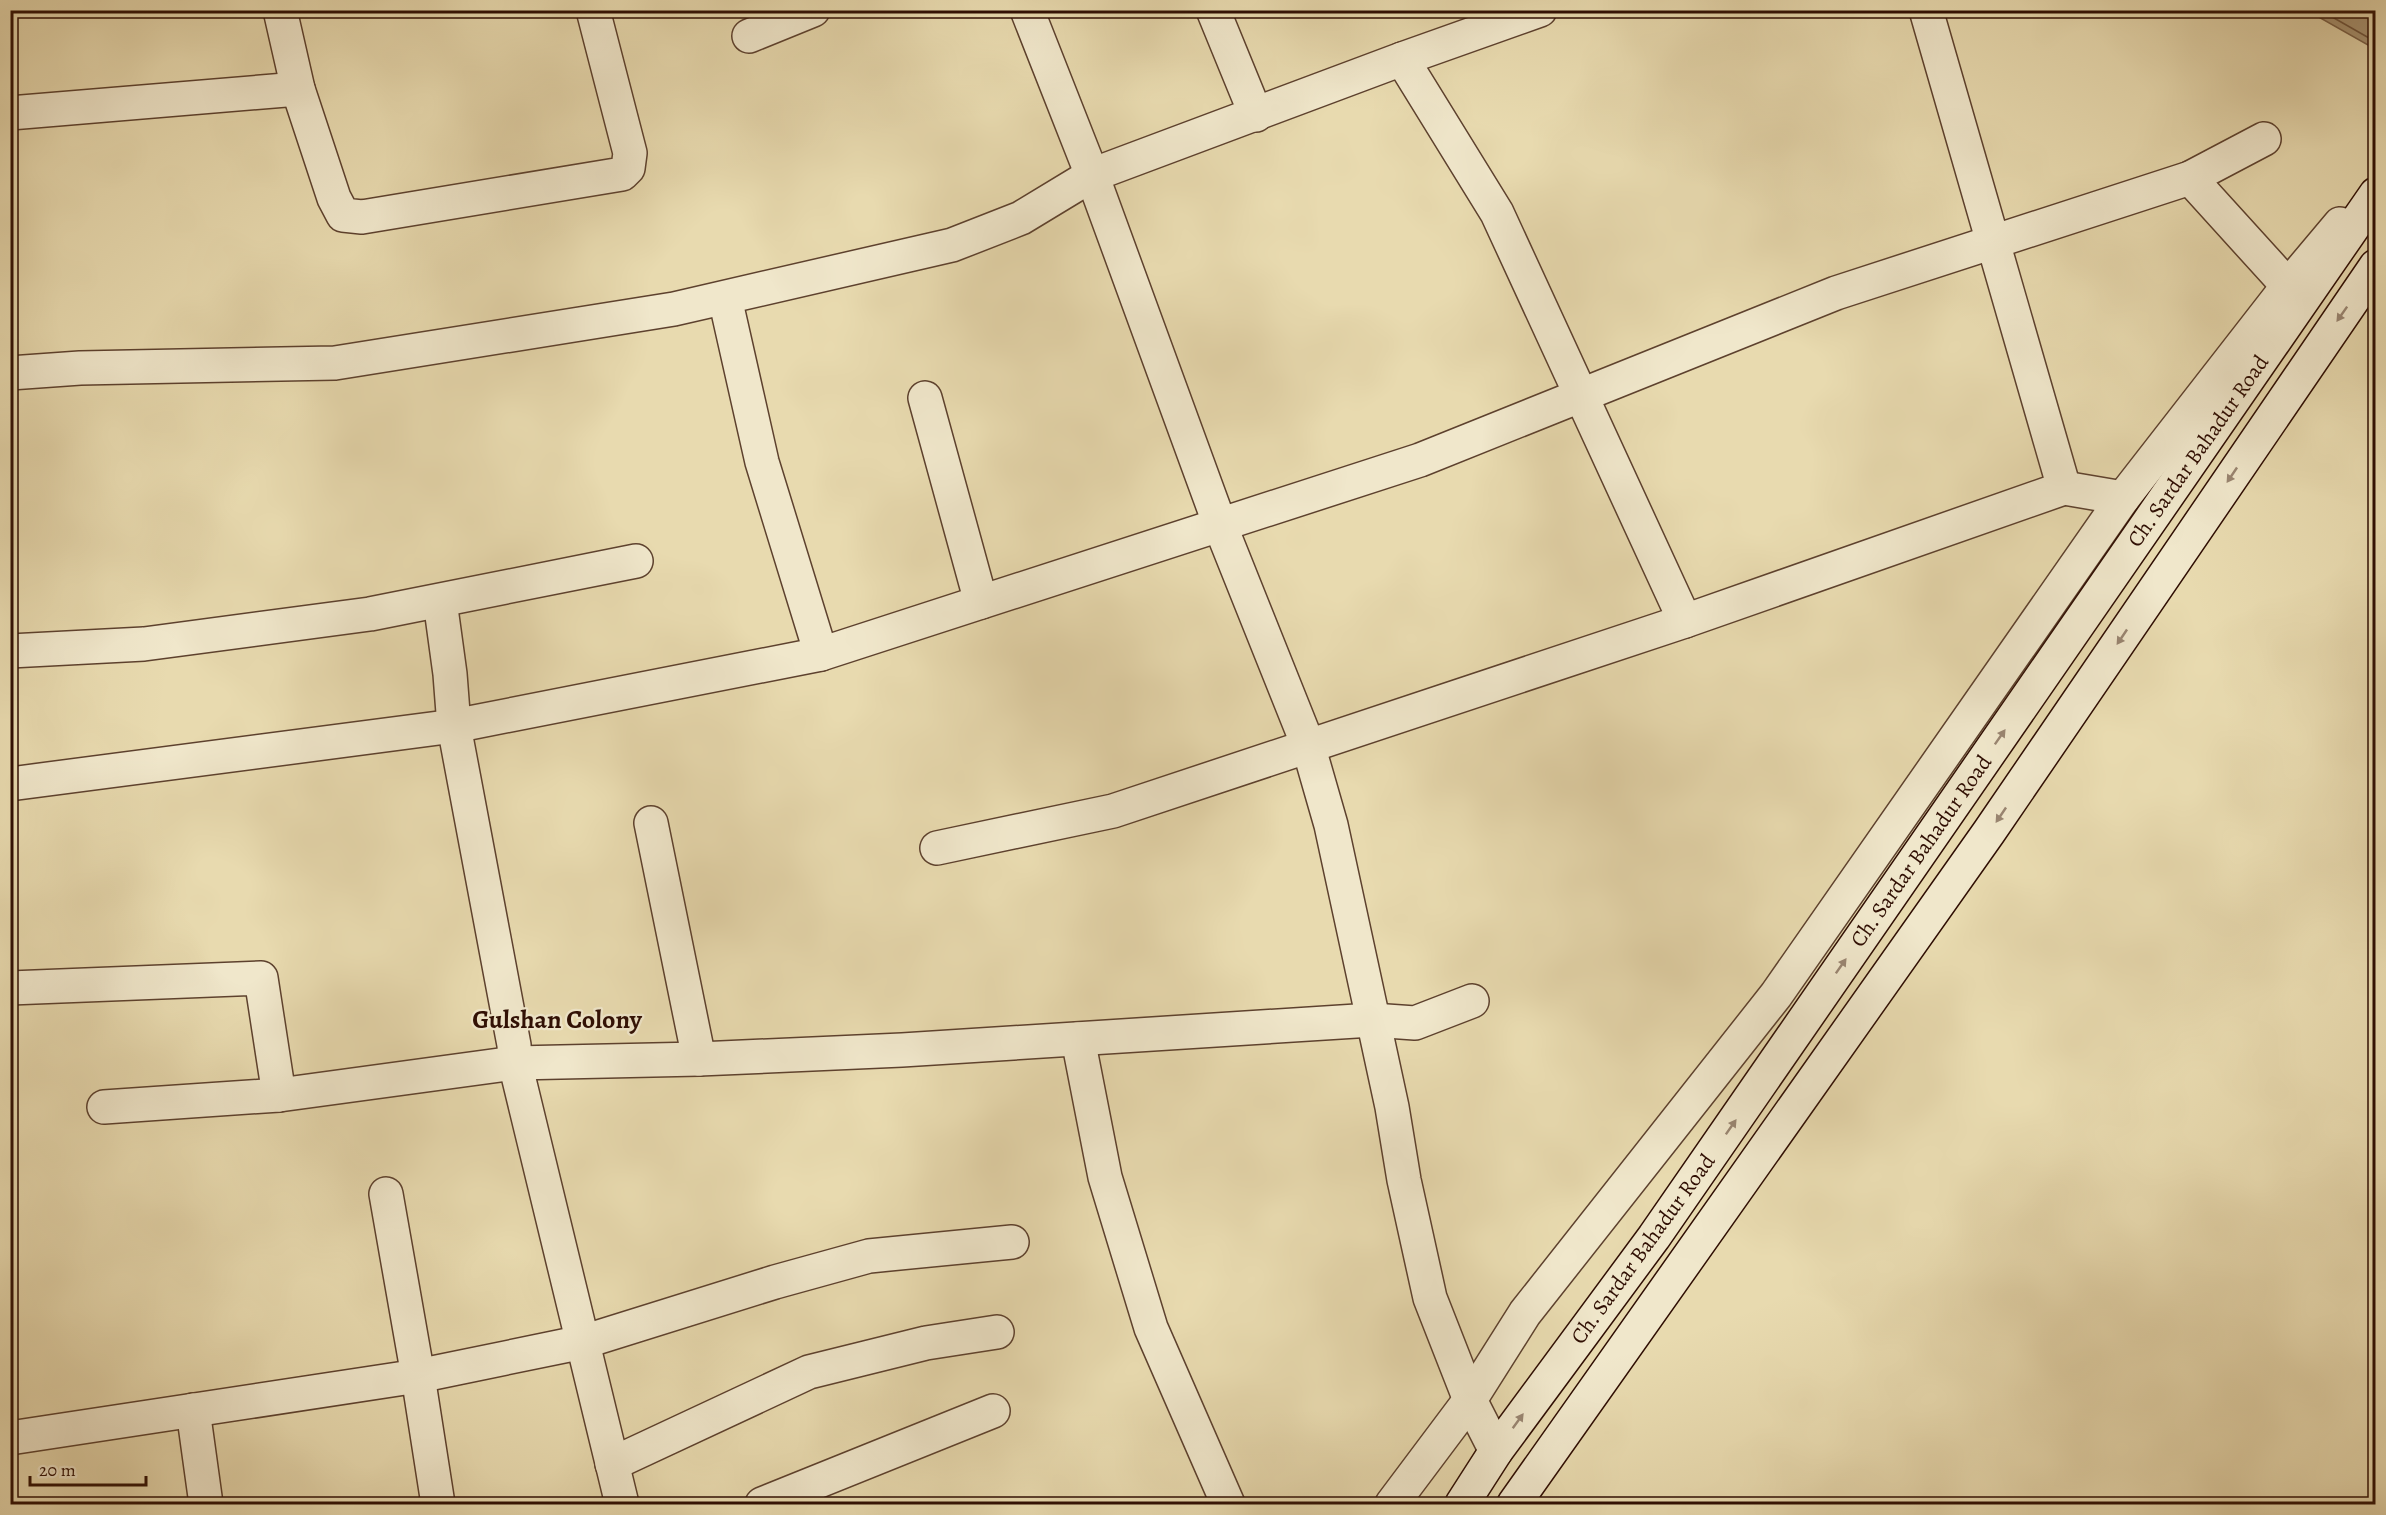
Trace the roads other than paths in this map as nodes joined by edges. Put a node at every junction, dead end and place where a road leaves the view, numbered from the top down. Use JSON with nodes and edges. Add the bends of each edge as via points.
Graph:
{"nodes":[{"id":1,"x":280,"y":10,"type":"edge"},
{"id":2,"x":593,"y":10,"type":"edge"},
{"id":3,"x":813,"y":10,"type":"edge"},
{"id":4,"x":1027,"y":10,"type":"edge"},
{"id":5,"x":1213,"y":10,"type":"edge"},
{"id":6,"x":1540,"y":10,"type":"edge"},
{"id":7,"x":1926,"y":10,"type":"edge"},
{"id":8,"x":749,"y":36,"type":"dead end"},
{"id":9,"x":1402,"y":59,"type":"junction"},
{"id":10,"x":298,"y":89,"type":"junction"},
{"id":11,"x":10,"y":113,"type":"edge"},
{"id":12,"x":1256,"y":115,"type":"junction"},
{"id":13,"x":2264,"y":140,"type":"dead end"},
{"id":14,"x":1092,"y":175,"type":"junction"},
{"id":15,"x":2190,"y":178,"type":"junction"},
{"id":16,"x":2376,"y":183,"type":"edge"},
{"id":17,"x":2376,"y":194,"type":"edge"},
{"id":18,"x":1994,"y":242,"type":"junction"},
{"id":19,"x":2376,"y":267,"type":"edge"},
{"id":20,"x":2288,"y":286,"type":"junction"},
{"id":21,"x":725,"y":298,"type":"junction"},
{"id":22,"x":10,"y":373,"type":"edge"},
{"id":23,"x":1580,"y":396,"type":"junction"},
{"id":24,"x":925,"y":398,"type":"dead end"},
{"id":25,"x":2064,"y":488,"type":"junction"},
{"id":26,"x":2123,"y":498,"type":"junction"},
{"id":27,"x":1220,"y":525,"type":"junction"},
{"id":28,"x":636,"y":561,"type":"dead end"},
{"id":29,"x":440,"y":601,"type":"junction"},
{"id":30,"x":981,"y":602,"type":"junction"},
{"id":31,"x":1685,"y":621,"type":"junction"},
{"id":32,"x":10,"y":651,"type":"edge"},
{"id":33,"x":821,"y":654,"type":"junction"},
{"id":34,"x":454,"y":726,"type":"junction"},
{"id":35,"x":1308,"y":745,"type":"junction"},
{"id":36,"x":10,"y":784,"type":"edge"},
{"id":37,"x":651,"y":823,"type":"dead end"},
{"id":38,"x":937,"y":848,"type":"dead end"},
{"id":39,"x":10,"y":988,"type":"edge"},
{"id":40,"x":1472,"y":1001,"type":"dead end"},
{"id":41,"x":1372,"y":1020,"type":"junction"},
{"id":42,"x":1078,"y":1039,"type":"junction"},
{"id":43,"x":699,"y":1059,"type":"junction"},
{"id":44,"x":515,"y":1063,"type":"junction"},
{"id":45,"x":279,"y":1095,"type":"junction"},
{"id":46,"x":104,"y":1107,"type":"dead end"},
{"id":47,"x":386,"y":1194,"type":"dead end"},
{"id":48,"x":1012,"y":1242,"type":"dead end"},
{"id":49,"x":997,"y":1332,"type":"dead end"},
{"id":50,"x":583,"y":1342,"type":"junction"},
{"id":51,"x":418,"y":1376,"type":"junction"},
{"id":52,"x":1470,"y":1400,"type":"junction"},
{"id":53,"x":193,"y":1410,"type":"junction"},
{"id":54,"x":993,"y":1411,"type":"dead end"},
{"id":55,"x":10,"y":1438,"type":"edge"},
{"id":56,"x":1496,"y":1451,"type":"junction"},
{"id":57,"x":612,"y":1464,"type":"junction"},
{"id":58,"x":206,"y":1504,"type":"edge"},
{"id":59,"x":438,"y":1504,"type":"edge"},
{"id":60,"x":622,"y":1504,"type":"edge"},
{"id":61,"x":762,"y":1504,"type":"edge"},
{"id":62,"x":1228,"y":1504,"type":"edge"},
{"id":63,"x":1392,"y":1504,"type":"edge"},
{"id":64,"x":1462,"y":1504,"type":"edge"},
{"id":65,"x":1514,"y":1504,"type":"edge"}],
"edges":[{"from":1,"to":10,"type":"street"},
{"from":2,"to":10,"type":"street","via":[[630,153],[628,168],[622,174],[362,217],[343,215]]},
{"from":3,"to":8,"type":"street"},
{"from":4,"to":14,"type":"street"},
{"from":5,"to":12,"type":"street"},
{"from":6,"to":9,"type":"street"},
{"from":7,"to":18,"type":"street"},
{"from":9,"to":12,"type":"street"},
{"from":9,"to":23,"type":"street","via":[[1497,213]]},
{"from":10,"to":11,"type":"street"},
{"from":12,"to":14,"type":"street"},
{"from":13,"to":15,"type":"street"},
{"from":14,"to":21,"type":"street","via":[[1021,218],[952,245]]},
{"from":14,"to":27,"type":"street"},
{"from":15,"to":18,"type":"street"},
{"from":15,"to":20,"type":"street"},
{"from":16,"to":20,"type":"street"},
{"from":56,"to":17,"type":"street","name":"Ch. Sardar Bahadur Road","one_way":true,"via":[[1654,1237]]},
{"from":18,"to":23,"type":"street","via":[[1836,293]]},
{"from":18,"to":25,"type":"street"},
{"from":19,"to":65,"type":"street","name":"Ch. Sardar Bahadur Road","one_way":true,"via":[[1989,832]]},
{"from":20,"to":26,"type":"street"},
{"from":21,"to":22,"type":"street","via":[[334,363]]},
{"from":21,"to":33,"type":"street","via":[[762,462]]},
{"from":23,"to":27,"type":"street","via":[[1420,460]]},
{"from":23,"to":31,"type":"street"},
{"from":24,"to":30,"type":"street"},
{"from":25,"to":26,"type":"street"},
{"from":25,"to":31,"type":"street"},
{"from":26,"to":52,"type":"street","via":[[1776,996],[1525,1313]]},
{"from":27,"to":30,"type":"street"},
{"from":27,"to":35,"type":"street"},
{"from":28,"to":29,"type":"street"},
{"from":29,"to":32,"type":"street","via":[[144,644]]},
{"from":29,"to":34,"type":"street"},
{"from":30,"to":33,"type":"street"},
{"from":31,"to":35,"type":"street"},
{"from":33,"to":34,"type":"street"},
{"from":34,"to":36,"type":"street"},
{"from":34,"to":44,"type":"street"},
{"from":35,"to":38,"type":"street","via":[[1113,811]]},
{"from":35,"to":41,"type":"street","via":[[1331,825]]},
{"from":37,"to":43,"type":"street"},
{"from":39,"to":45,"type":"street","via":[[261,978]]},
{"from":40,"to":41,"type":"street","via":[[1415,1023]]},
{"from":41,"to":42,"type":"street"},
{"from":41,"to":52,"type":"street","via":[[1430,1298]]},
{"from":42,"to":43,"type":"street"},
{"from":42,"to":62,"type":"street","via":[[1105,1177],[1151,1328]]},
{"from":43,"to":44,"type":"street"},
{"from":44,"to":45,"type":"street"},
{"from":44,"to":50,"type":"street"},
{"from":45,"to":46,"type":"street"},
{"from":47,"to":51,"type":"street"},
{"from":48,"to":50,"type":"street","via":[[869,1256]]},
{"from":49,"to":57,"type":"street","via":[[926,1343],[809,1372]]},
{"from":50,"to":51,"type":"street"},
{"from":50,"to":57,"type":"street"},
{"from":51,"to":53,"type":"street"},
{"from":51,"to":59,"type":"street"},
{"from":52,"to":56,"type":"street"},
{"from":52,"to":63,"type":"street"},
{"from":53,"to":55,"type":"street"},
{"from":53,"to":58,"type":"street"},
{"from":54,"to":61,"type":"street"},
{"from":56,"to":64,"type":"street","name":"Ch. Sardar Bahadur Road"},
{"from":57,"to":60,"type":"street"}]}
